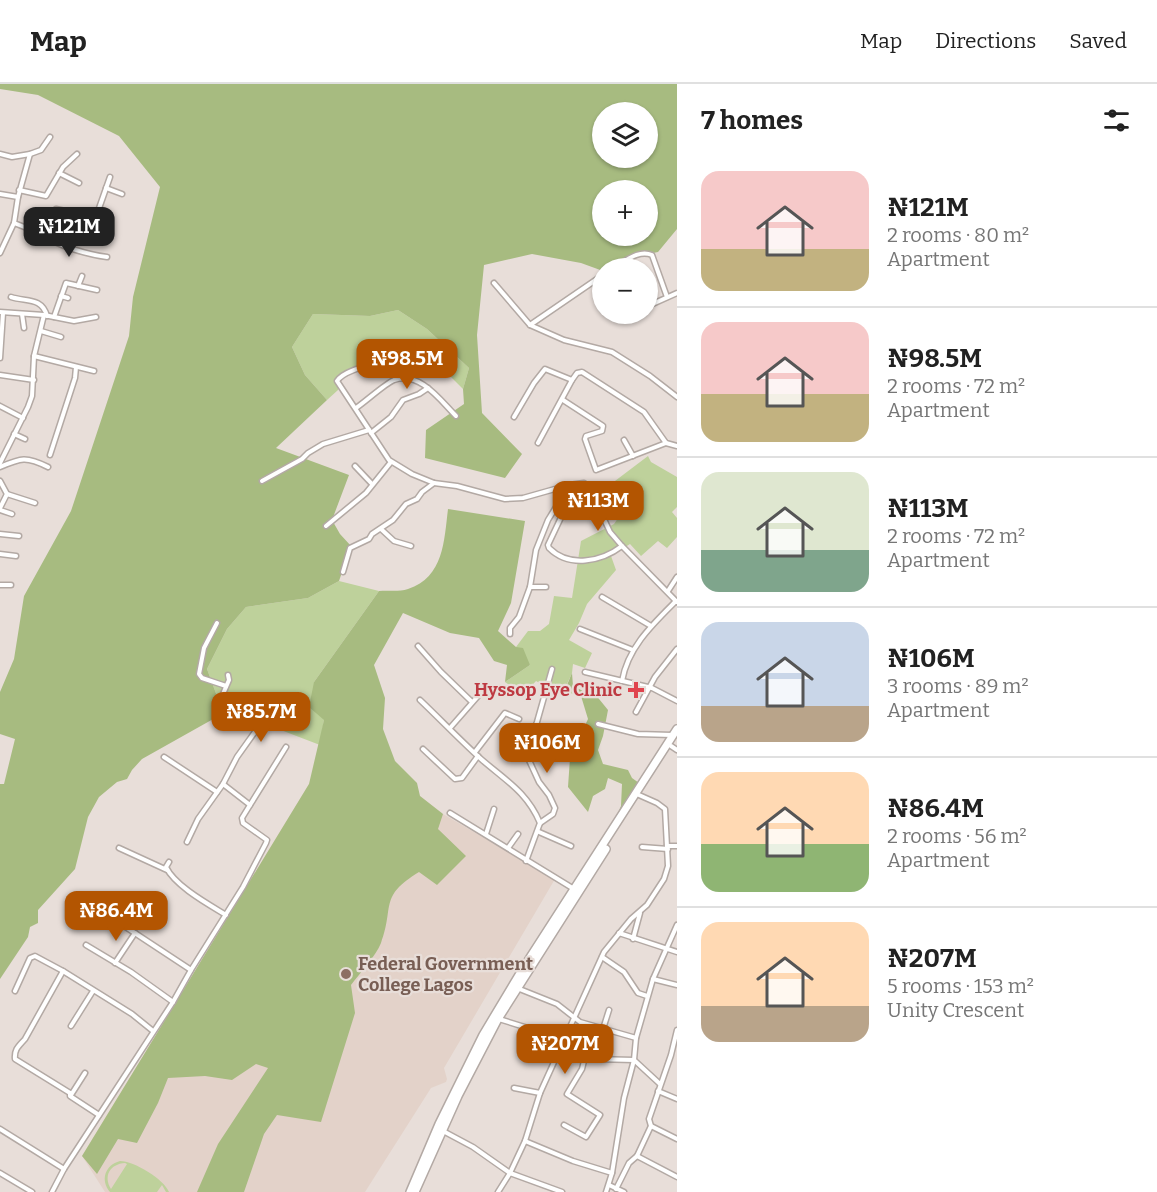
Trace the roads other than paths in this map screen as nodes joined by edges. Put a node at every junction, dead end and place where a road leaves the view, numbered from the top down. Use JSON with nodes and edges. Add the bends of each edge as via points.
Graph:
{"nodes":[{"id":1,"x":50,"y":137,"type":"dead end"},
{"id":2,"x":0,"y":154,"type":"edge"},
{"id":3,"x":30,"y":154,"type":"junction"},
{"id":4,"x":77,"y":154,"type":"dead end"},
{"id":5,"x":59,"y":173,"type":"junction"},
{"id":6,"x":110,"y":177,"type":"dead end"},
{"id":7,"x":79,"y":183,"type":"dead end"},
{"id":8,"x":106,"y":188,"type":"junction"},
{"id":9,"x":20,"y":190,"type":"junction"},
{"id":10,"x":0,"y":194,"type":"edge"},
{"id":11,"x":122,"y":194,"type":"dead end"},
{"id":12,"x":18,"y":196,"type":"junction"},
{"id":13,"x":14,"y":223,"type":"junction"},
{"id":14,"x":45,"y":235,"type":"junction"},
{"id":15,"x":0,"y":253,"type":"edge"},
{"id":16,"x":107,"y":257,"type":"dead end"},
{"id":17,"x":632,"y":258,"type":"edge"},
{"id":18,"x":653,"y":258,"type":"edge"},
{"id":19,"x":658,"y":271,"type":"edge"},
{"id":20,"x":82,"y":276,"type":"dead end"},
{"id":21,"x":60,"y":281,"type":"dead end"},
{"id":22,"x":592,"y":282,"type":"edge"},
{"id":23,"x":66,"y":283,"type":"junction"},
{"id":24,"x":494,"y":283,"type":"dead end"},
{"id":25,"x":78,"y":285,"type":"junction"},
{"id":26,"x":97,"y":290,"type":"dead end"},
{"id":27,"x":677,"y":293,"type":"edge"},
{"id":28,"x":61,"y":296,"type":"junction"},
{"id":29,"x":11,"y":297,"type":"dead end"},
{"id":30,"x":668,"y":297,"type":"junction"},
{"id":31,"x":68,"y":298,"type":"dead end"},
{"id":32,"x":658,"y":302,"type":"edge"},
{"id":33,"x":2,"y":313,"type":"edge"},
{"id":34,"x":22,"y":314,"type":"junction"},
{"id":35,"x":45,"y":316,"type":"junction"},
{"id":36,"x":54,"y":317,"type":"junction"},
{"id":37,"x":96,"y":317,"type":"dead end"},
{"id":38,"x":530,"y":326,"type":"junction"},
{"id":39,"x":24,"y":328,"type":"dead end"},
{"id":40,"x":41,"y":331,"type":"junction"},
{"id":41,"x":61,"y":337,"type":"dead end"},
{"id":42,"x":34,"y":356,"type":"junction"},
{"id":43,"x":0,"y":358,"type":"edge"},
{"id":44,"x":384,"y":361,"type":"dead end"},
{"id":45,"x":76,"y":367,"type":"junction"},
{"id":46,"x":94,"y":371,"type":"dead end"},
{"id":47,"x":0,"y":375,"type":"edge"},
{"id":48,"x":34,"y":380,"type":"junction"},
{"id":49,"x":572,"y":380,"type":"junction"},
{"id":50,"x":428,"y":388,"type":"junction"},
{"id":51,"x":677,"y":397,"type":"edge"},
{"id":52,"x":563,"y":400,"type":"junction"},
{"id":53,"x":1,"y":408,"type":"edge"},
{"id":54,"x":356,"y":408,"type":"junction"},
{"id":55,"x":456,"y":416,"type":"dead end"},
{"id":56,"x":514,"y":417,"type":"dead end"},
{"id":57,"x":23,"y":418,"type":"junction"},
{"id":58,"x":370,"y":431,"type":"junction"},
{"id":59,"x":14,"y":434,"type":"junction"},
{"id":60,"x":26,"y":439,"type":"dead end"},
{"id":61,"x":624,"y":440,"type":"dead end"},
{"id":62,"x":538,"y":443,"type":"dead end"},
{"id":63,"x":666,"y":443,"type":"junction"},
{"id":64,"x":677,"y":446,"type":"edge"},
{"id":65,"x":2,"y":453,"type":"edge"},
{"id":66,"x":50,"y":455,"type":"dead end"},
{"id":67,"x":633,"y":456,"type":"junction"},
{"id":68,"x":391,"y":462,"type":"junction"},
{"id":69,"x":0,"y":465,"type":"edge"},
{"id":70,"x":355,"y":466,"type":"dead end"},
{"id":71,"x":48,"y":467,"type":"dead end"},
{"id":72,"x":0,"y":481,"type":"edge"},
{"id":73,"x":261,"y":481,"type":"dead end"},
{"id":74,"x":434,"y":483,"type":"junction"},
{"id":75,"x":372,"y":484,"type":"junction"},
{"id":76,"x":569,"y":485,"type":"junction"},
{"id":77,"x":7,"y":494,"type":"junction"},
{"id":78,"x":35,"y":502,"type":"dead end"},
{"id":79,"x":0,"y":509,"type":"edge"},
{"id":80,"x":565,"y":509,"type":"dead end"},
{"id":81,"x":12,"y":514,"type":"dead end"},
{"id":82,"x":326,"y":526,"type":"dead end"},
{"id":83,"x":381,"y":529,"type":"junction"},
{"id":84,"x":0,"y":534,"type":"edge"},
{"id":85,"x":19,"y":536,"type":"dead end"},
{"id":86,"x":411,"y":546,"type":"dead end"},
{"id":87,"x":622,"y":546,"type":"junction"},
{"id":88,"x":0,"y":554,"type":"edge"},
{"id":89,"x":16,"y":556,"type":"dead end"},
{"id":90,"x":343,"y":572,"type":"dead end"},
{"id":91,"x":677,"y":577,"type":"edge"},
{"id":92,"x":0,"y":585,"type":"edge"},
{"id":93,"x":10,"y":585,"type":"dead end"},
{"id":94,"x":530,"y":587,"type":"junction"},
{"id":95,"x":546,"y":587,"type":"dead end"},
{"id":96,"x":668,"y":591,"type":"junction"},
{"id":97,"x":602,"y":597,"type":"dead end"},
{"id":98,"x":677,"y":601,"type":"edge"},
{"id":99,"x":217,"y":623,"type":"dead end"},
{"id":100,"x":651,"y":626,"type":"junction"},
{"id":101,"x":579,"y":629,"type":"dead end"},
{"id":102,"x":510,"y":634,"type":"dead end"},
{"id":103,"x":418,"y":646,"type":"dead end"},
{"id":104,"x":677,"y":649,"type":"edge"},
{"id":105,"x":633,"y":650,"type":"junction"},
{"id":106,"x":552,"y":669,"type":"dead end"},
{"id":107,"x":585,"y":672,"type":"dead end"},
{"id":108,"x":228,"y":675,"type":"dead end"},
{"id":109,"x":622,"y":681,"type":"junction"},
{"id":110,"x":226,"y":686,"type":"junction"},
{"id":111,"x":486,"y":687,"type":"dead end"},
{"id":112,"x":650,"y":687,"type":"junction"},
{"id":113,"x":243,"y":698,"type":"dead end"},
{"id":114,"x":420,"y":700,"type":"dead end"},
{"id":115,"x":677,"y":701,"type":"edge"},
{"id":116,"x":472,"y":702,"type":"junction"},
{"id":117,"x":240,"y":712,"type":"junction"},
{"id":118,"x":636,"y":712,"type":"dead end"},
{"id":119,"x":519,"y":719,"type":"dead end"},
{"id":120,"x":598,"y":724,"type":"dead end"},
{"id":121,"x":450,"y":728,"type":"junction"},
{"id":122,"x":561,"y":729,"type":"dead end"},
{"id":123,"x":676,"y":734,"type":"edge"},
{"id":124,"x":530,"y":739,"type":"junction"},
{"id":125,"x":286,"y":747,"type":"dead end"},
{"id":126,"x":674,"y":748,"type":"edge"},
{"id":127,"x":423,"y":749,"type":"dead end"},
{"id":128,"x":476,"y":754,"type":"junction"},
{"id":129,"x":164,"y":757,"type":"dead end"},
{"id":130,"x":223,"y":784,"type":"junction"},
{"id":131,"x":218,"y":792,"type":"junction"},
{"id":132,"x":639,"y":795,"type":"junction"},
{"id":133,"x":250,"y":805,"type":"junction"},
{"id":134,"x":494,"y":809,"type":"dead end"},
{"id":135,"x":450,"y":813,"type":"dead end"},
{"id":136,"x":540,"y":823,"type":"junction"},
{"id":137,"x":538,"y":832,"type":"junction"},
{"id":138,"x":486,"y":834,"type":"junction"},
{"id":139,"x":518,"y":834,"type":"dead end"},
{"id":140,"x":187,"y":842,"type":"dead end"},
{"id":141,"x":571,"y":846,"type":"dead end"},
{"id":142,"x":677,"y":846,"type":"edge"},
{"id":143,"x":642,"y":847,"type":"dead end"},
{"id":144,"x":118,"y":848,"type":"dead end"},
{"id":145,"x":507,"y":848,"type":"junction"},
{"id":146,"x":667,"y":848,"type":"junction"},
{"id":147,"x":526,"y":861,"type":"junction"},
{"id":148,"x":169,"y":862,"type":"dead end"},
{"id":149,"x":167,"y":870,"type":"junction"},
{"id":150,"x":574,"y":889,"type":"junction"},
{"id":151,"x":69,"y":903,"type":"dead end"},
{"id":152,"x":640,"y":912,"type":"junction"},
{"id":153,"x":226,"y":915,"type":"junction"},
{"id":154,"x":677,"y":925,"type":"edge"},
{"id":155,"x":135,"y":933,"type":"junction"},
{"id":156,"x":619,"y":933,"type":"junction"},
{"id":157,"x":633,"y":939,"type":"junction"},
{"id":158,"x":86,"y":945,"type":"dead end"},
{"id":159,"x":666,"y":948,"type":"junction"},
{"id":160,"x":677,"y":952,"type":"edge"},
{"id":161,"x":602,"y":957,"type":"junction"},
{"id":162,"x":115,"y":963,"type":"junction"},
{"id":163,"x":191,"y":970,"type":"junction"},
{"id":164,"x":63,"y":971,"type":"junction"},
{"id":165,"x":653,"y":979,"type":"junction"},
{"id":166,"x":677,"y":986,"type":"edge"},
{"id":167,"x":516,"y":988,"type":"junction"},
{"id":168,"x":15,"y":991,"type":"dead end"},
{"id":169,"x":93,"y":991,"type":"junction"},
{"id":170,"x":647,"y":996,"type":"junction"},
{"id":171,"x":173,"y":1002,"type":"junction"},
{"id":172,"x":609,"y":1010,"type":"dead end"},
{"id":173,"x":573,"y":1017,"type":"junction"},
{"id":174,"x":498,"y":1019,"type":"junction"},
{"id":175,"x":71,"y":1026,"type":"dead end"},
{"id":176,"x":603,"y":1029,"type":"junction"},
{"id":177,"x":677,"y":1030,"type":"edge"},
{"id":178,"x":153,"y":1031,"type":"junction"},
{"id":179,"x":636,"y":1038,"type":"junction"},
{"id":180,"x":563,"y":1040,"type":"junction"},
{"id":181,"x":585,"y":1057,"type":"junction"},
{"id":182,"x":634,"y":1060,"type":"junction"},
{"id":183,"x":85,"y":1073,"type":"dead end"},
{"id":184,"x":660,"y":1084,"type":"junction"},
{"id":185,"x":514,"y":1088,"type":"dead end"},
{"id":186,"x":658,"y":1091,"type":"junction"},
{"id":187,"x":540,"y":1093,"type":"junction"},
{"id":188,"x":70,"y":1096,"type":"junction"},
{"id":189,"x":677,"y":1099,"type":"edge"},
{"id":190,"x":99,"y":1115,"type":"junction"},
{"id":191,"x":564,"y":1125,"type":"dead end"},
{"id":192,"x":651,"y":1126,"type":"junction"},
{"id":193,"x":0,"y":1129,"type":"edge"},
{"id":194,"x":442,"y":1131,"type":"junction"},
{"id":195,"x":677,"y":1139,"type":"edge"},
{"id":196,"x":525,"y":1141,"type":"junction"},
{"id":197,"x":637,"y":1156,"type":"junction"},
{"id":198,"x":64,"y":1169,"type":"junction"},
{"id":199,"x":0,"y":1173,"type":"edge"},
{"id":200,"x":510,"y":1173,"type":"junction"},
{"id":201,"x":612,"y":1173,"type":"junction"},
{"id":202,"x":677,"y":1177,"type":"edge"},
{"id":203,"x":609,"y":1185,"type":"junction"},
{"id":204,"x":616,"y":1188,"type":"junction"},
{"id":205,"x":32,"y":1192,"type":"edge"},
{"id":206,"x":52,"y":1192,"type":"edge"},
{"id":207,"x":410,"y":1192,"type":"edge"},
{"id":208,"x":415,"y":1192,"type":"edge"},
{"id":209,"x":498,"y":1192,"type":"edge"},
{"id":210,"x":562,"y":1192,"type":"edge"},
{"id":211,"x":606,"y":1192,"type":"edge"},
{"id":212,"x":624,"y":1192,"type":"edge"}],
"edges":[{"from":1,"to":3,"type":"street","via":[[41,150]]},
{"from":2,"to":3,"type":"street"},
{"from":3,"to":9,"type":"street"},
{"from":4,"to":5,"type":"street"},
{"from":5,"to":7,"type":"street"},
{"from":5,"to":9,"type":"street","via":[[46,196]]},
{"from":6,"to":8,"type":"street"},
{"from":8,"to":11,"type":"street"},
{"from":8,"to":14,"type":"street","via":[[98,214],[89,218],[56,209]]},
{"from":9,"to":12,"type":"street"},
{"from":10,"to":12,"type":"street"},
{"from":12,"to":13,"type":"street"},
{"from":13,"to":14,"type":"street"},
{"from":13,"to":15,"type":"street"},
{"from":14,"to":16,"type":"street","via":[[53,242]]},
{"from":17,"to":18,"type":"street","via":[[641,253]]},
{"from":19,"to":30,"type":"street"},
{"from":20,"to":25,"type":"street"},
{"from":21,"to":23,"type":"street"},
{"from":22,"to":38,"type":"street"},
{"from":23,"to":25,"type":"street"},
{"from":23,"to":28,"type":"street"},
{"from":24,"to":38,"type":"street"},
{"from":25,"to":26,"type":"street"},
{"from":27,"to":30,"type":"street"},
{"from":28,"to":31,"type":"street"},
{"from":28,"to":36,"type":"street"},
{"from":29,"to":35,"type":"street","via":[[39,302]]},
{"from":30,"to":32,"type":"street"},
{"from":33,"to":34,"type":"street"},
{"from":33,"to":43,"type":"street"},
{"from":34,"to":35,"type":"street"},
{"from":34,"to":39,"type":"street"},
{"from":35,"to":36,"type":"street"},
{"from":35,"to":40,"type":"street"},
{"from":36,"to":37,"type":"street","via":[[74,321]]},
{"from":38,"to":51,"type":"street","via":[[564,340],[612,352]]},
{"from":40,"to":41,"type":"street"},
{"from":40,"to":42,"type":"street"},
{"from":42,"to":45,"type":"street"},
{"from":42,"to":48,"type":"street"},
{"from":44,"to":54,"type":"street","via":[[337,379]]},
{"from":45,"to":46,"type":"street"},
{"from":45,"to":66,"type":"street"},
{"from":47,"to":48,"type":"street"},
{"from":48,"to":57,"type":"street"},
{"from":49,"to":52,"type":"street"},
{"from":49,"to":56,"type":"street","via":[[545,369]]},
{"from":49,"to":63,"type":"street","via":[[582,372],[644,412]]},
{"from":50,"to":54,"type":"street","via":[[417,381],[394,380]]},
{"from":50,"to":55,"type":"street"},
{"from":50,"to":58,"type":"street","via":[[403,400],[391,417]]},
{"from":52,"to":62,"type":"street"},
{"from":52,"to":67,"type":"street","via":[[603,426],[602,431],[585,437],[595,470]]},
{"from":53,"to":57,"type":"street"},
{"from":54,"to":58,"type":"street"},
{"from":57,"to":59,"type":"street"},
{"from":58,"to":68,"type":"street"},
{"from":58,"to":73,"type":"street","via":[[323,444]]},
{"from":59,"to":60,"type":"street"},
{"from":59,"to":65,"type":"street"},
{"from":61,"to":67,"type":"street"},
{"from":63,"to":64,"type":"street"},
{"from":63,"to":67,"type":"street"},
{"from":65,"to":69,"type":"street"},
{"from":68,"to":74,"type":"street"},
{"from":68,"to":75,"type":"street"},
{"from":69,"to":71,"type":"street","via":[[27,458]]},
{"from":70,"to":75,"type":"street"},
{"from":72,"to":77,"type":"street"},
{"from":74,"to":76,"type":"street","via":[[505,499]]},
{"from":74,"to":83,"type":"street"},
{"from":75,"to":82,"type":"street"},
{"from":76,"to":87,"type":"street","via":[[582,483],[589,487],[599,513]]},
{"from":76,"to":94,"type":"street","via":[[541,536]]},
{"from":77,"to":78,"type":"street"},
{"from":77,"to":79,"type":"street"},
{"from":79,"to":81,"type":"street"},
{"from":80,"to":87,"type":"street","via":[[548,545],[557,556],[584,560],[607,556]]},
{"from":83,"to":86,"type":"street","via":[[394,541]]},
{"from":83,"to":90,"type":"street","via":[[350,548]]},
{"from":84,"to":85,"type":"street"},
{"from":87,"to":96,"type":"street"},
{"from":88,"to":89,"type":"street"},
{"from":91,"to":96,"type":"street"},
{"from":92,"to":93,"type":"street"},
{"from":94,"to":95,"type":"street"},
{"from":94,"to":102,"type":"street"},
{"from":96,"to":98,"type":"street"},
{"from":97,"to":100,"type":"street"},
{"from":98,"to":100,"type":"street"},
{"from":99,"to":110,"type":"street","via":[[204,648],[199,674]]},
{"from":100,"to":105,"type":"street"},
{"from":101,"to":105,"type":"street"},
{"from":103,"to":116,"type":"street"},
{"from":104,"to":112,"type":"street"},
{"from":105,"to":109,"type":"street"},
{"from":106,"to":124,"type":"street"},
{"from":107,"to":109,"type":"street"},
{"from":108,"to":110,"type":"street"},
{"from":109,"to":112,"type":"street"},
{"from":110,"to":117,"type":"street","via":[[221,703]]},
{"from":111,"to":116,"type":"street"},
{"from":112,"to":115,"type":"street"},
{"from":112,"to":118,"type":"street"},
{"from":113,"to":117,"type":"street"},
{"from":114,"to":121,"type":"street"},
{"from":116,"to":121,"type":"street"},
{"from":117,"to":130,"type":"street","via":[[258,721],[257,729]]},
{"from":119,"to":128,"type":"street","via":[[505,713]]},
{"from":120,"to":123,"type":"street","via":[[638,734]]},
{"from":121,"to":128,"type":"street"},
{"from":122,"to":124,"type":"street","via":[[555,741]]},
{"from":123,"to":126,"type":"highway"},
{"from":123,"to":150,"type":"highway"},
{"from":124,"to":136,"type":"street","via":[[506,733],[504,736],[528,758],[555,808]]},
{"from":125,"to":133,"type":"street"},
{"from":126,"to":132,"type":"highway"},
{"from":127,"to":128,"type":"street","via":[[459,780]]},
{"from":128,"to":136,"type":"street","via":[[519,790]]},
{"from":129,"to":131,"type":"street"},
{"from":130,"to":131,"type":"street"},
{"from":130,"to":133,"type":"street"},
{"from":131,"to":140,"type":"street"},
{"from":132,"to":146,"type":"street","via":[[665,809]]},
{"from":132,"to":167,"type":"highway"},
{"from":133,"to":153,"type":"street","via":[[243,823],[267,840]]},
{"from":134,"to":138,"type":"street"},
{"from":135,"to":138,"type":"street"},
{"from":136,"to":137,"type":"street"},
{"from":137,"to":141,"type":"street"},
{"from":137,"to":147,"type":"street"},
{"from":138,"to":145,"type":"street"},
{"from":139,"to":145,"type":"street"},
{"from":142,"to":146,"type":"street"},
{"from":143,"to":146,"type":"street"},
{"from":144,"to":149,"type":"street"},
{"from":145,"to":147,"type":"street"},
{"from":146,"to":152,"type":"street","via":[[664,879]]},
{"from":147,"to":150,"type":"street"},
{"from":148,"to":149,"type":"street"},
{"from":149,"to":153,"type":"street"},
{"from":150,"to":207,"type":"highway","via":[[483,1035]]},
{"from":151,"to":155,"type":"street","via":[[84,898],[100,901],[108,909],[106,914]]},
{"from":152,"to":156,"type":"street"},
{"from":152,"to":157,"type":"street"},
{"from":153,"to":163,"type":"street"},
{"from":154,"to":159,"type":"street"},
{"from":155,"to":162,"type":"street"},
{"from":155,"to":163,"type":"street"},
{"from":156,"to":157,"type":"street"},
{"from":156,"to":161,"type":"street"},
{"from":157,"to":159,"type":"street"},
{"from":158,"to":162,"type":"street"},
{"from":159,"to":160,"type":"street"},
{"from":159,"to":165,"type":"street"},
{"from":161,"to":170,"type":"street","via":[[624,972],[638,993]]},
{"from":161,"to":173,"type":"street"},
{"from":162,"to":171,"type":"street"},
{"from":163,"to":171,"type":"street"},
{"from":164,"to":168,"type":"street","via":[[32,956]]},
{"from":164,"to":169,"type":"street"},
{"from":164,"to":188,"type":"street","via":[[16,1048],[15,1059]]},
{"from":165,"to":166,"type":"street"},
{"from":165,"to":170,"type":"street"},
{"from":167,"to":173,"type":"street","via":[[558,1004]]},
{"from":167,"to":174,"type":"highway"},
{"from":169,"to":175,"type":"street"},
{"from":169,"to":178,"type":"street"},
{"from":170,"to":179,"type":"street"},
{"from":171,"to":178,"type":"street"},
{"from":172,"to":176,"type":"street"},
{"from":173,"to":176,"type":"street"},
{"from":173,"to":180,"type":"street"},
{"from":174,"to":180,"type":"street"},
{"from":174,"to":194,"type":"highway"},
{"from":176,"to":179,"type":"street"},
{"from":177,"to":184,"type":"street"},
{"from":178,"to":190,"type":"street"},
{"from":179,"to":182,"type":"street"},
{"from":180,"to":181,"type":"street"},
{"from":180,"to":187,"type":"street"},
{"from":181,"to":182,"type":"street"},
{"from":181,"to":191,"type":"street","via":[[567,1094],[600,1115],[584,1138]]},
{"from":182,"to":184,"type":"street"},
{"from":182,"to":201,"type":"street"},
{"from":183,"to":188,"type":"street"},
{"from":184,"to":186,"type":"street"},
{"from":185,"to":187,"type":"street"},
{"from":186,"to":189,"type":"street"},
{"from":186,"to":192,"type":"street","via":[[649,1119]]},
{"from":187,"to":196,"type":"street"},
{"from":188,"to":190,"type":"street"},
{"from":190,"to":198,"type":"street"},
{"from":192,"to":195,"type":"street"},
{"from":192,"to":197,"type":"street"},
{"from":193,"to":198,"type":"street"},
{"from":194,"to":200,"type":"street"},
{"from":194,"to":208,"type":"highway"},
{"from":196,"to":200,"type":"street"},
{"from":196,"to":201,"type":"street"},
{"from":197,"to":202,"type":"street"},
{"from":197,"to":204,"type":"street"},
{"from":198,"to":206,"type":"street"},
{"from":199,"to":205,"type":"street"},
{"from":200,"to":209,"type":"street"},
{"from":200,"to":210,"type":"street"},
{"from":201,"to":203,"type":"street"},
{"from":203,"to":204,"type":"street"},
{"from":203,"to":211,"type":"street"},
{"from":204,"to":212,"type":"street"}]}
